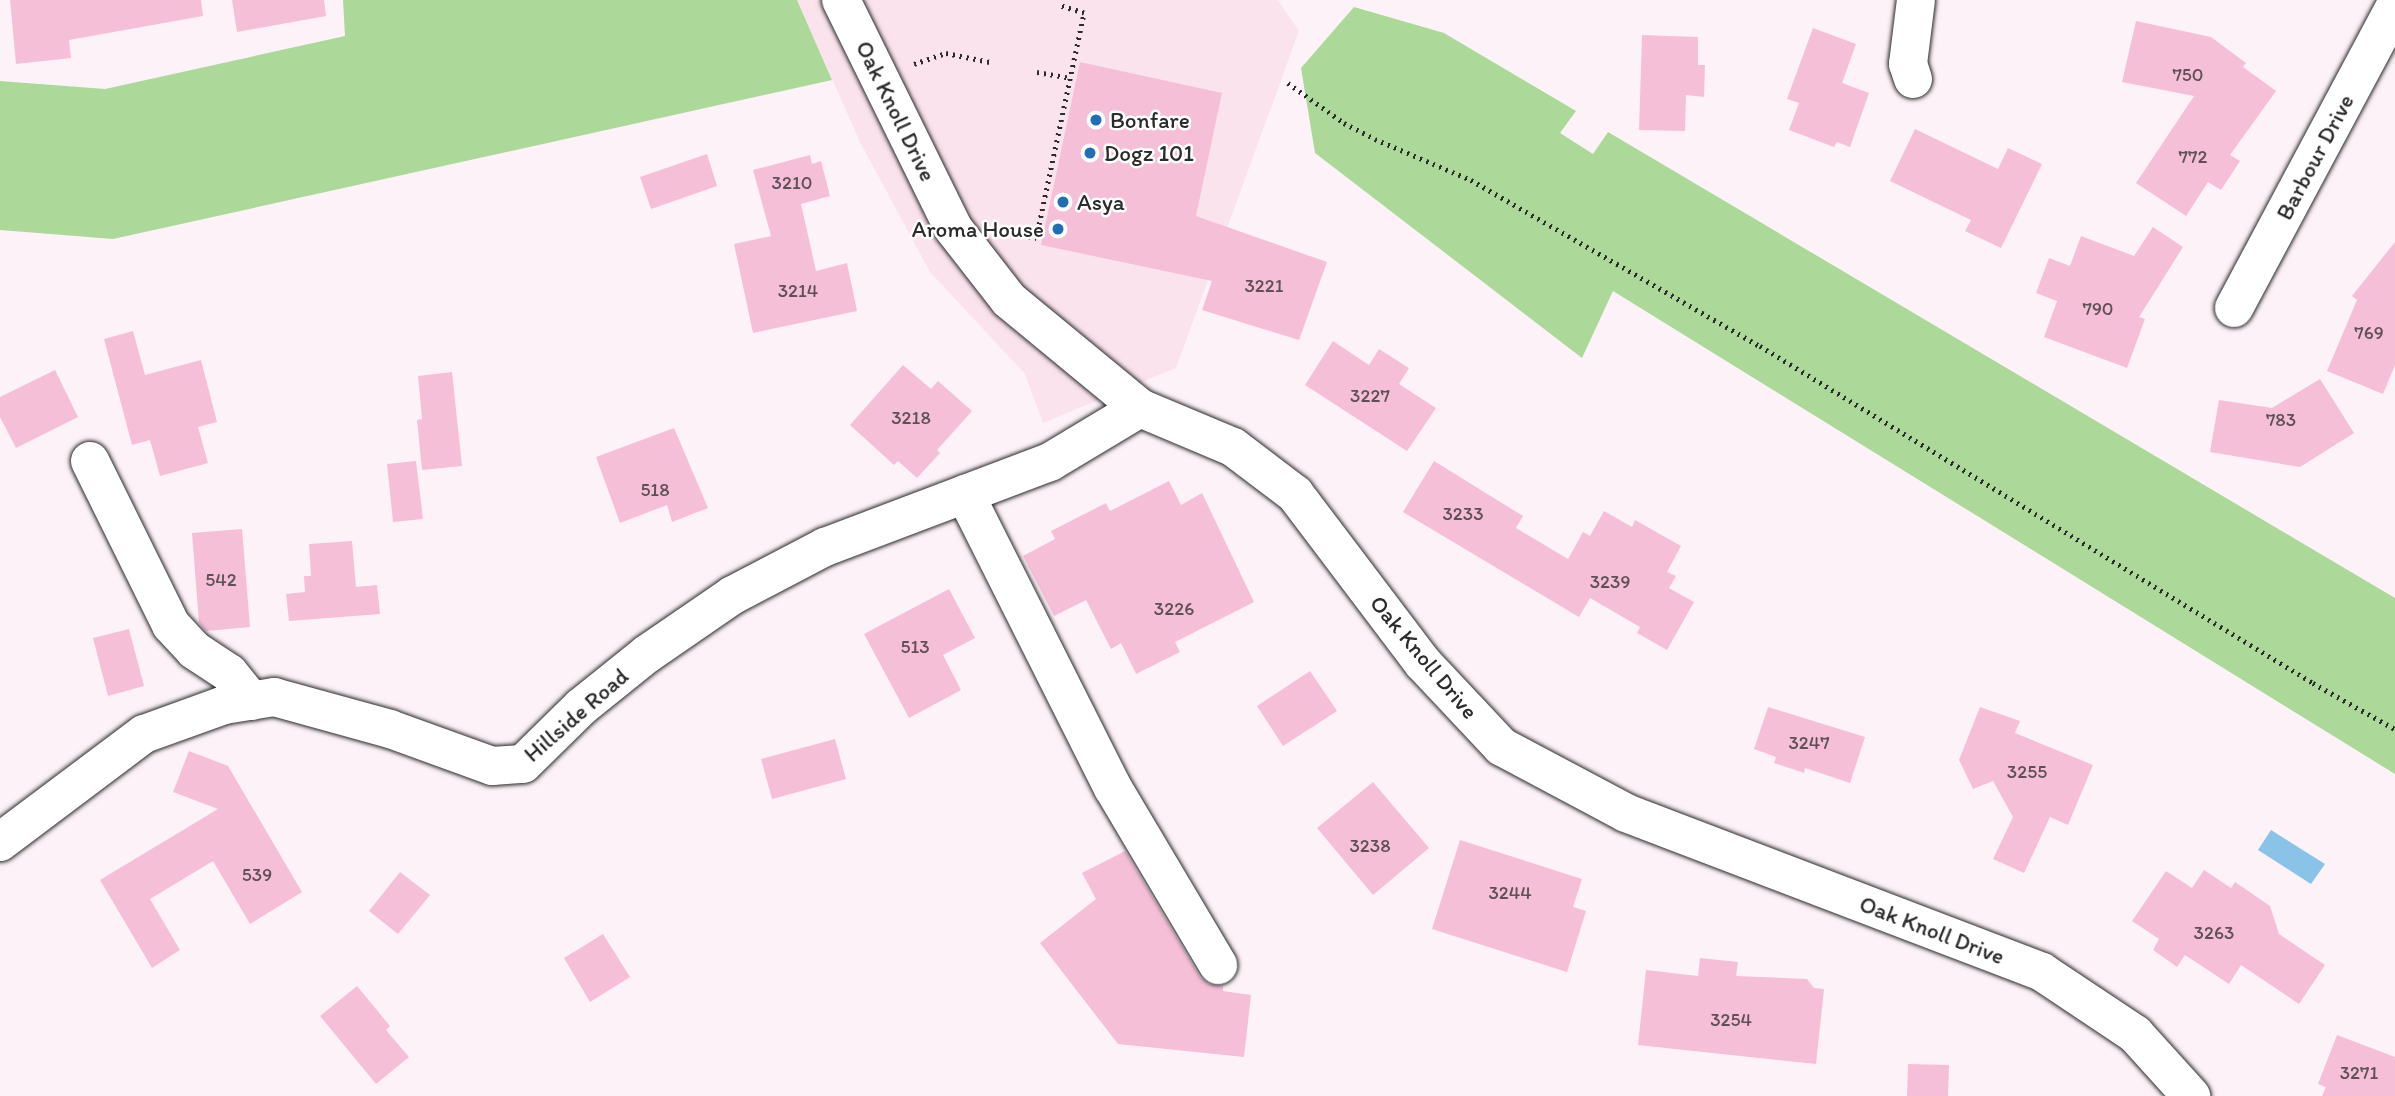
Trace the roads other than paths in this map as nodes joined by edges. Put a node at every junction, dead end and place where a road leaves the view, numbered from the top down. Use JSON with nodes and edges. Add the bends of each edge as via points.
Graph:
{"nodes":[{"id":1,"x":841,"y":0,"type":"edge"},
{"id":2,"x":1916,"y":0,"type":"edge"},
{"id":3,"x":2395,"y":6,"type":"edge"},
{"id":4,"x":1913,"y":79,"type":"dead end"},
{"id":5,"x":2234,"y":308,"type":"dead end"},
{"id":6,"x":1140,"y":408,"type":"junction"},
{"id":7,"x":90,"y":461,"type":"dead end"},
{"id":8,"x":965,"y":494,"type":"junction"},
{"id":9,"x":252,"y":701,"type":"junction"},
{"id":10,"x":0,"y":842,"type":"edge"},
{"id":11,"x":1218,"y":965,"type":"dead end"},
{"id":12,"x":2191,"y":1096,"type":"edge"}],
"edges":[{"from":1,"to":6,"type":"street","name":"Oak Knoll Drive","via":[[953,228],[1009,300]]},
{"from":2,"to":4,"type":"street","via":[[1908,64]]},
{"from":3,"to":5,"type":"street","name":"Barbour Drive"},
{"from":6,"to":8,"type":"street","name":"Hillside Road","via":[[1050,462]]},
{"from":6,"to":12,"type":"street","name":"Oak Knoll Drive","via":[[1233,447],[1295,494],[1423,663],[1502,747],[1626,813],[2042,972],[2135,1034]]},
{"from":7,"to":9,"type":"street","via":[[171,625],[194,650],[229,673]]},
{"from":8,"to":9,"type":"street","name":"Hillside Road","via":[[825,547],[733,595],[637,661],[523,764],[492,766],[390,729],[274,697]]},
{"from":8,"to":11,"type":"street","via":[[1113,788]]},
{"from":9,"to":10,"type":"street","name":"Hillside Road","via":[[224,705],[144,733]]}]}
